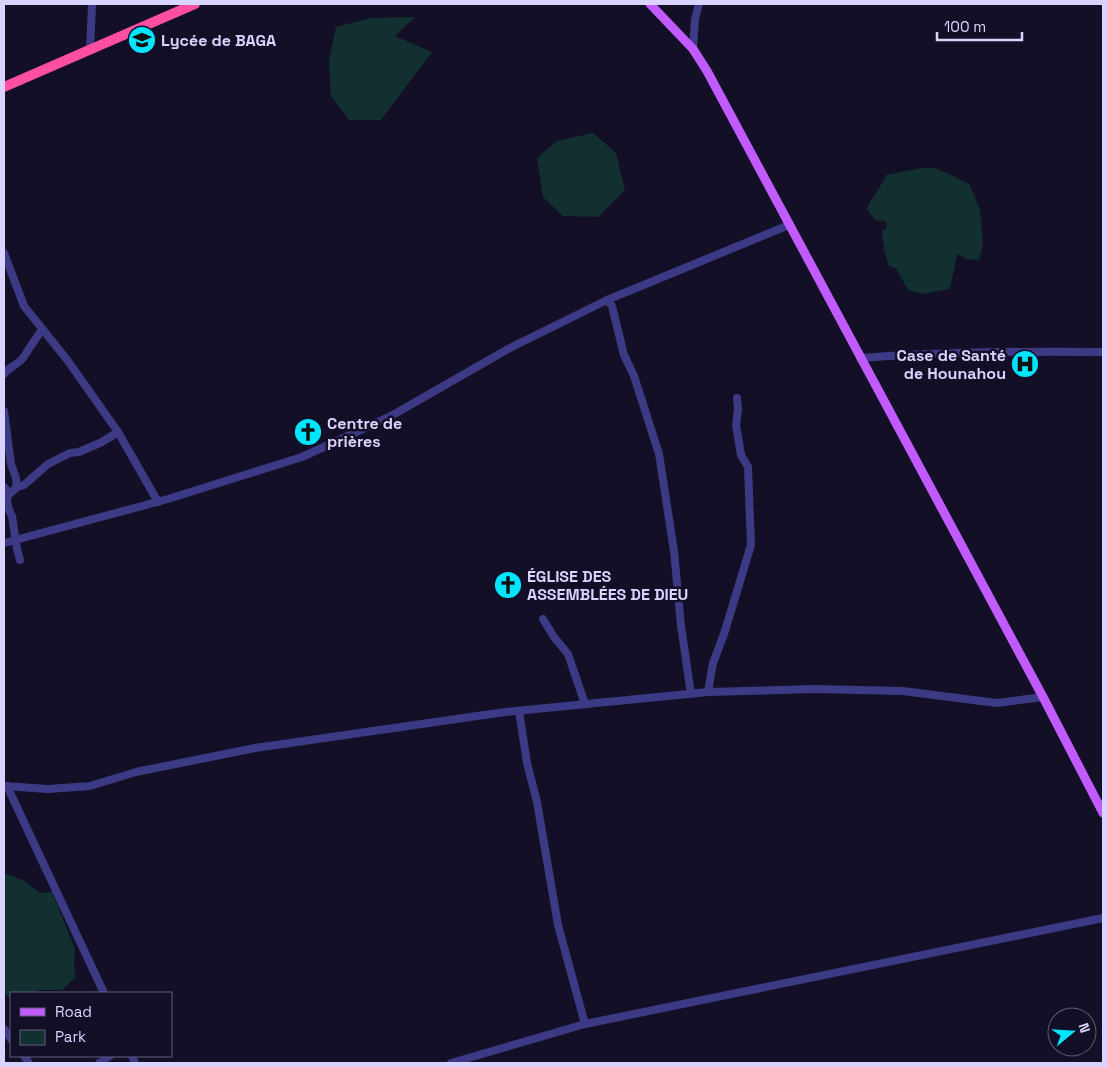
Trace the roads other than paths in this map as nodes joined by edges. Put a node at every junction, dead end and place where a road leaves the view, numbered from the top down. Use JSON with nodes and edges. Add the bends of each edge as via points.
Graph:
{"nodes":[{"id":1,"x":92,"y":4,"type":"edge"},
{"id":2,"x":195,"y":4,"type":"edge"},
{"id":3,"x":650,"y":4,"type":"edge"},
{"id":4,"x":699,"y":4,"type":"edge"},
{"id":5,"x":692,"y":49,"type":"junction"},
{"id":6,"x":90,"y":50,"type":"junction"},
{"id":7,"x":4,"y":88,"type":"edge"},
{"id":8,"x":789,"y":225,"type":"junction"},
{"id":9,"x":4,"y":253,"type":"edge"},
{"id":10,"x":607,"y":300,"type":"junction"},
{"id":11,"x":42,"y":330,"type":"junction"},
{"id":12,"x":1103,"y":352,"type":"edge"},
{"id":13,"x":860,"y":358,"type":"junction"},
{"id":14,"x":4,"y":374,"type":"edge"},
{"id":15,"x":737,"y":398,"type":"dead end"},
{"id":16,"x":4,"y":410,"type":"edge"},
{"id":17,"x":118,"y":432,"type":"junction"},
{"id":18,"x":4,"y":487,"type":"edge"},
{"id":19,"x":17,"y":487,"type":"junction"},
{"id":20,"x":6,"y":497,"type":"edge"},
{"id":21,"x":158,"y":502,"type":"junction"},
{"id":22,"x":16,"y":539,"type":"junction"},
{"id":23,"x":4,"y":542,"type":"edge"},
{"id":24,"x":20,"y":560,"type":"dead end"},
{"id":25,"x":543,"y":619,"type":"dead end"},
{"id":26,"x":708,"y":692,"type":"junction"},
{"id":27,"x":692,"y":694,"type":"junction"},
{"id":28,"x":1043,"y":697,"type":"junction"},
{"id":29,"x":585,"y":704,"type":"junction"},
{"id":30,"x":520,"y":711,"type":"junction"},
{"id":31,"x":6,"y":786,"type":"edge"},
{"id":32,"x":1103,"y":813,"type":"edge"},
{"id":33,"x":1103,"y":918,"type":"edge"},
{"id":34,"x":104,"y":992,"type":"edge"},
{"id":35,"x":585,"y":1024,"type":"junction"},
{"id":36,"x":451,"y":1063,"type":"edge"}],
"edges":[{"from":1,"to":6,"type":"street"},
{"from":2,"to":6,"type":"highway"},
{"from":3,"to":5,"type":"main road"},
{"from":4,"to":5,"type":"street"},
{"from":5,"to":8,"type":"main road","via":[[707,71]]},
{"from":6,"to":7,"type":"highway"},
{"from":8,"to":10,"type":"street"},
{"from":8,"to":13,"type":"main road"},
{"from":9,"to":11,"type":"street","via":[[24,306]]},
{"from":10,"to":21,"type":"street","via":[[508,349],[391,416],[302,457]]},
{"from":10,"to":27,"type":"street","via":[[612,306],[624,355],[659,454]]},
{"from":11,"to":14,"type":"street","via":[[22,358]]},
{"from":11,"to":17,"type":"street"},
{"from":12,"to":13,"type":"street","via":[[919,354]]},
{"from":13,"to":28,"type":"main road"},
{"from":15,"to":26,"type":"street","via":[[736,425],[741,455],[748,467],[751,545],[713,663]]},
{"from":16,"to":19,"type":"street"},
{"from":17,"to":19,"type":"street","via":[[48,464],[24,485]]},
{"from":17,"to":21,"type":"street"},
{"from":18,"to":20,"type":"street","via":[[8,492]]},
{"from":19,"to":20,"type":"street"},
{"from":20,"to":22,"type":"street"},
{"from":21,"to":22,"type":"street"},
{"from":22,"to":23,"type":"street"},
{"from":22,"to":24,"type":"street"},
{"from":25,"to":29,"type":"street","via":[[568,654]]},
{"from":26,"to":27,"type":"street"},
{"from":26,"to":28,"type":"street","via":[[903,690],[997,703]]},
{"from":27,"to":29,"type":"street"},
{"from":28,"to":32,"type":"main road"},
{"from":29,"to":30,"type":"street"},
{"from":30,"to":31,"type":"street","via":[[255,748],[136,772],[90,786]]},
{"from":30,"to":35,"type":"street","via":[[558,925]]},
{"from":31,"to":34,"type":"street"},
{"from":33,"to":35,"type":"street"},
{"from":35,"to":36,"type":"street"}]}
